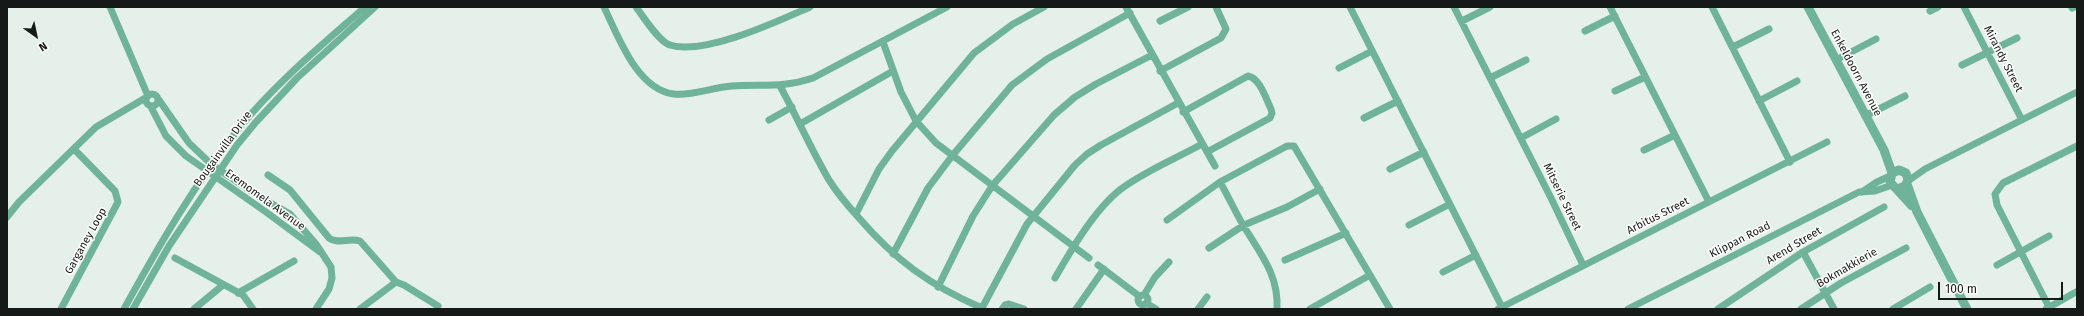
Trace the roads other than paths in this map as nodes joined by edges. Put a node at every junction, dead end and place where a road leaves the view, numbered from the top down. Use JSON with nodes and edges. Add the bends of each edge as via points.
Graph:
{"nodes":[{"id":1,"x":110,"y":7,"type":"edge"},
{"id":2,"x":365,"y":7,"type":"edge"},
{"id":3,"x":375,"y":7,"type":"edge"},
{"id":4,"x":604,"y":7,"type":"edge"},
{"id":5,"x":636,"y":7,"type":"edge"},
{"id":6,"x":810,"y":7,"type":"edge"},
{"id":7,"x":947,"y":7,"type":"edge"},
{"id":8,"x":1044,"y":7,"type":"edge"},
{"id":9,"x":1188,"y":7,"type":"edge"},
{"id":10,"x":1216,"y":7,"type":"edge"},
{"id":11,"x":1350,"y":7,"type":"edge"},
{"id":12,"x":1454,"y":7,"type":"edge"},
{"id":13,"x":1490,"y":7,"type":"edge"},
{"id":14,"x":1610,"y":7,"type":"edge"},
{"id":15,"x":1712,"y":7,"type":"edge"},
{"id":16,"x":1808,"y":7,"type":"edge"},
{"id":17,"x":1938,"y":7,"type":"edge"},
{"id":18,"x":1964,"y":7,"type":"edge"},
{"id":19,"x":1128,"y":10,"type":"edge"},
{"id":20,"x":1930,"y":11,"type":"dead end"},
{"id":21,"x":1615,"y":16,"type":"junction"},
{"id":22,"x":1462,"y":21,"type":"junction"},
{"id":23,"x":1160,"y":22,"type":"dead end"},
{"id":24,"x":1769,"y":30,"type":"dead end"},
{"id":25,"x":1585,"y":31,"type":"dead end"},
{"id":26,"x":2017,"y":38,"type":"dead end"},
{"id":27,"x":1876,"y":40,"type":"dead end"},
{"id":28,"x":883,"y":42,"type":"junction"},
{"id":29,"x":1733,"y":48,"type":"junction"},
{"id":30,"x":1372,"y":51,"type":"junction"},
{"id":31,"x":1988,"y":52,"type":"junction"},
{"id":32,"x":1152,"y":55,"type":"junction"},
{"id":33,"x":1526,"y":60,"type":"dead end"},
{"id":34,"x":1836,"y":60,"type":"junction"},
{"id":35,"x":1962,"y":65,"type":"dead end"},
{"id":36,"x":1339,"y":68,"type":"dead end"},
{"id":37,"x":893,"y":71,"type":"junction"},
{"id":38,"x":1160,"y":71,"type":"junction"},
{"id":39,"x":293,"y":77,"type":"junction"},
{"id":40,"x":1645,"y":77,"type":"junction"},
{"id":41,"x":1490,"y":78,"type":"junction"},
{"id":42,"x":1797,"y":81,"type":"dead end"},
{"id":43,"x":780,"y":86,"type":"junction"},
{"id":44,"x":1615,"y":91,"type":"dead end"},
{"id":45,"x":2077,"y":92,"type":"edge"},
{"id":46,"x":1905,"y":96,"type":"dead end"},
{"id":47,"x":152,"y":97,"type":"junction"},
{"id":48,"x":1398,"y":101,"type":"junction"},
{"id":49,"x":1759,"y":101,"type":"junction"},
{"id":50,"x":1178,"y":103,"type":"junction"},
{"id":51,"x":131,"y":106,"type":"junction"},
{"id":52,"x":150,"y":106,"type":"junction"},
{"id":53,"x":792,"y":107,"type":"junction"},
{"id":54,"x":1183,"y":112,"type":"junction"},
{"id":55,"x":1865,"y":116,"type":"junction"},
{"id":56,"x":1364,"y":118,"type":"dead end"},
{"id":57,"x":1556,"y":119,"type":"dead end"},
{"id":58,"x":769,"y":120,"type":"dead end"},
{"id":59,"x":2022,"y":120,"type":"junction"},
{"id":60,"x":916,"y":121,"type":"junction"},
{"id":61,"x":800,"y":124,"type":"junction"},
{"id":62,"x":1675,"y":135,"type":"junction"},
{"id":63,"x":184,"y":136,"type":"junction"},
{"id":64,"x":1521,"y":138,"type":"junction"},
{"id":65,"x":1828,"y":142,"type":"dead end"},
{"id":66,"x":174,"y":144,"type":"junction"},
{"id":67,"x":1202,"y":144,"type":"junction"},
{"id":68,"x":2077,"y":146,"type":"edge"},
{"id":69,"x":74,"y":149,"type":"junction"},
{"id":70,"x":1644,"y":150,"type":"dead end"},
{"id":71,"x":1207,"y":152,"type":"junction"},
{"id":72,"x":1424,"y":152,"type":"junction"},
{"id":73,"x":952,"y":156,"type":"junction"},
{"id":74,"x":1790,"y":162,"type":"junction"},
{"id":75,"x":212,"y":165,"type":"junction"},
{"id":76,"x":1214,"y":166,"type":"dead end"},
{"id":77,"x":1390,"y":169,"type":"dead end"},
{"id":78,"x":220,"y":170,"type":"junction"},
{"id":79,"x":208,"y":172,"type":"junction"},
{"id":80,"x":268,"y":175,"type":"dead end"},
{"id":81,"x":215,"y":177,"type":"junction"},
{"id":82,"x":1899,"y":179,"type":"junction"},
{"id":83,"x":1220,"y":182,"type":"junction"},
{"id":84,"x":992,"y":186,"type":"junction"},
{"id":85,"x":1320,"y":189,"type":"junction"},
{"id":86,"x":1709,"y":202,"type":"junction"},
{"id":87,"x":1450,"y":204,"type":"junction"},
{"id":88,"x":1884,"y":207,"type":"dead end"},
{"id":89,"x":856,"y":214,"type":"junction"},
{"id":90,"x":1033,"y":216,"type":"junction"},
{"id":91,"x":7,"y":217,"type":"edge"},
{"id":92,"x":1167,"y":220,"type":"dead end"},
{"id":93,"x":1244,"y":225,"type":"junction"},
{"id":94,"x":1409,"y":225,"type":"dead end"},
{"id":95,"x":1346,"y":233,"type":"junction"},
{"id":96,"x":2049,"y":236,"type":"dead end"},
{"id":97,"x":1073,"y":246,"type":"junction"},
{"id":98,"x":1209,"y":248,"type":"dead end"},
{"id":99,"x":1906,"y":248,"type":"dead end"},
{"id":100,"x":1803,"y":252,"type":"junction"},
{"id":101,"x":2022,"y":252,"type":"junction"},
{"id":102,"x":893,"y":254,"type":"junction"},
{"id":103,"x":323,"y":255,"type":"junction"},
{"id":104,"x":1476,"y":255,"type":"junction"},
{"id":105,"x":175,"y":258,"type":"dead end"},
{"id":106,"x":1089,"y":258,"type":"dead end"},
{"id":107,"x":294,"y":260,"type":"dead end"},
{"id":108,"x":1285,"y":260,"type":"dead end"},
{"id":109,"x":1170,"y":262,"type":"dead end"},
{"id":110,"x":1996,"y":265,"type":"dead end"},
{"id":111,"x":1583,"y":266,"type":"junction"},
{"id":112,"x":1443,"y":272,"type":"dead end"},
{"id":113,"x":1370,"y":275,"type":"junction"},
{"id":114,"x":1055,"y":278,"type":"dead end"},
{"id":115,"x":396,"y":282,"type":"junction"},
{"id":116,"x":223,"y":285,"type":"junction"},
{"id":117,"x":938,"y":287,"type":"junction"},
{"id":118,"x":1930,"y":287,"type":"dead end"},
{"id":119,"x":2076,"y":292,"type":"edge"},
{"id":120,"x":238,"y":293,"type":"junction"},
{"id":121,"x":1825,"y":293,"type":"junction"},
{"id":122,"x":1141,"y":296,"type":"junction"},
{"id":123,"x":1207,"y":297,"type":"dead end"},
{"id":124,"x":1143,"y":306,"type":"edge"},
{"id":125,"x":438,"y":308,"type":"edge"},
{"id":126,"x":1500,"y":308,"type":"edge"},
{"id":127,"x":2048,"y":308,"type":"edge"},
{"id":128,"x":60,"y":309,"type":"edge"},
{"id":129,"x":124,"y":309,"type":"edge"},
{"id":130,"x":133,"y":309,"type":"edge"},
{"id":131,"x":194,"y":309,"type":"edge"},
{"id":132,"x":253,"y":309,"type":"edge"},
{"id":133,"x":316,"y":309,"type":"edge"},
{"id":134,"x":360,"y":309,"type":"edge"},
{"id":135,"x":1002,"y":309,"type":"edge"},
{"id":136,"x":1024,"y":309,"type":"edge"},
{"id":137,"x":1076,"y":309,"type":"edge"},
{"id":138,"x":1156,"y":309,"type":"edge"},
{"id":139,"x":1198,"y":309,"type":"edge"},
{"id":140,"x":1278,"y":309,"type":"edge"},
{"id":141,"x":1310,"y":309,"type":"edge"},
{"id":142,"x":1390,"y":309,"type":"edge"},
{"id":143,"x":1628,"y":309,"type":"edge"},
{"id":144,"x":1718,"y":309,"type":"edge"},
{"id":145,"x":1801,"y":309,"type":"edge"},
{"id":146,"x":1834,"y":309,"type":"edge"},
{"id":147,"x":1894,"y":309,"type":"edge"},
{"id":148,"x":1967,"y":309,"type":"edge"}],
"edges":[{"from":1,"to":47,"type":"street","name":"Eremomela Avenue"},
{"from":2,"to":39,"type":"street","name":"Bougainvilla Drive"},
{"from":3,"to":39,"type":"street","name":"Bougainvilla Drive"},
{"from":4,"to":43,"type":"street","via":[[634,66],[654,86],[668,93],[728,86]]},
{"from":5,"to":6,"type":"street","via":[[654,31],[669,45],[688,47],[744,36]]},
{"from":7,"to":28,"type":"street"},
{"from":8,"to":60,"type":"street","via":[[1013,24],[974,53]]},
{"from":9,"to":23,"type":"street"},
{"from":10,"to":38,"type":"street","via":[[1226,29],[1221,38]]},
{"from":11,"to":30,"type":"street"},
{"from":12,"to":22,"type":"street","name":"Mitserie Street"},
{"from":13,"to":22,"type":"street"},
{"from":14,"to":21,"type":"street"},
{"from":15,"to":29,"type":"street"},
{"from":16,"to":34,"type":"street","name":"Enkeldoorn Avenue"},
{"from":17,"to":20,"type":"street"},
{"from":18,"to":31,"type":"street","name":"Mirandy Street"},
{"from":19,"to":32,"type":"street"},
{"from":19,"to":73,"type":"street","via":[[1031,70],[1012,85]]},
{"from":21,"to":25,"type":"street"},
{"from":21,"to":40,"type":"street"},
{"from":22,"to":41,"type":"street","name":"Mitserie Street"},
{"from":24,"to":29,"type":"street"},
{"from":26,"to":31,"type":"street"},
{"from":27,"to":34,"type":"street"},
{"from":28,"to":37,"type":"street"},
{"from":28,"to":43,"type":"street","via":[[813,78]]},
{"from":29,"to":49,"type":"street"},
{"from":30,"to":36,"type":"street"},
{"from":30,"to":48,"type":"street"},
{"from":31,"to":35,"type":"street"},
{"from":31,"to":59,"type":"street","name":"Mirandy Street"},
{"from":32,"to":38,"type":"street"},
{"from":32,"to":84,"type":"street","via":[[1096,84],[1054,115]]},
{"from":33,"to":41,"type":"street"},
{"from":34,"to":55,"type":"street","name":"Enkeldoorn Avenue"},
{"from":37,"to":60,"type":"street"},
{"from":37,"to":61,"type":"street"},
{"from":38,"to":50,"type":"street"},
{"from":39,"to":75,"type":"street","name":"Bougainvilla Drive","via":[[240,127]]},
{"from":39,"to":78,"type":"street","name":"Bougainvilla Drive"},
{"from":40,"to":44,"type":"street"},
{"from":40,"to":62,"type":"street"},
{"from":41,"to":64,"type":"street","name":"Mitserie Street"},
{"from":42,"to":49,"type":"street"},
{"from":43,"to":53,"type":"street"},
{"from":45,"to":59,"type":"street","name":"Klippan Road"},
{"from":46,"to":55,"type":"street"},
{"from":47,"to":51,"type":"street"},
{"from":47,"to":52,"type":"street","name":"Eremomela Avenue","via":[[146,100]]},
{"from":47,"to":52,"type":"street","via":[[155,106]]},
{"from":47,"to":63,"type":"street","name":"Eremomela Avenue"},
{"from":48,"to":56,"type":"street"},
{"from":48,"to":72,"type":"street"},
{"from":49,"to":74,"type":"street"},
{"from":50,"to":54,"type":"street"},
{"from":50,"to":90,"type":"street","via":[[1087,154]]},
{"from":51,"to":52,"type":"street"},
{"from":51,"to":69,"type":"street","via":[[104,121]]},
{"from":52,"to":66,"type":"street","name":"Eremomela Avenue","via":[[166,136]]},
{"from":53,"to":58,"type":"street"},
{"from":53,"to":61,"type":"street"},
{"from":54,"to":67,"type":"street"},
{"from":54,"to":71,"type":"street","via":[[1248,76],[1256,81],[1271,109],[1270,118]]},
{"from":55,"to":82,"type":"street","name":"Enkeldoorn Avenue"},
{"from":57,"to":64,"type":"street"},
{"from":59,"to":82,"type":"street","name":"Klippan Road","via":[[1925,169]]},
{"from":60,"to":73,"type":"street"},
{"from":60,"to":89,"type":"street","via":[[879,169]]},
{"from":61,"to":89,"type":"street","via":[[829,180]]},
{"from":62,"to":70,"type":"street"},
{"from":62,"to":86,"type":"street"},
{"from":63,"to":66,"type":"street"},
{"from":63,"to":75,"type":"street","name":"Eremomela Avenue"},
{"from":64,"to":111,"type":"street","name":"Mitserie Street"},
{"from":65,"to":74,"type":"street","name":"Arbitus Street"},
{"from":66,"to":79,"type":"street","name":"Eremomela Avenue"},
{"from":67,"to":71,"type":"street"},
{"from":67,"to":97,"type":"street","via":[[1121,189]]},
{"from":68,"to":101,"type":"street","via":[[2003,183],[1997,190],[1997,205]]},
{"from":69,"to":91,"type":"street"},
{"from":69,"to":128,"type":"street","name":"Garganey Loop","via":[[115,191],[118,202]]},
{"from":71,"to":76,"type":"street"},
{"from":72,"to":77,"type":"street"},
{"from":72,"to":87,"type":"street"},
{"from":73,"to":84,"type":"street"},
{"from":73,"to":102,"type":"street","via":[[928,188]]},
{"from":74,"to":86,"type":"street","name":"Arbitus Street"},
{"from":75,"to":78,"type":"street","name":"Eremomela Avenue"},
{"from":75,"to":79,"type":"street","name":"Bougainvilla Drive"},
{"from":78,"to":81,"type":"street","name":"Bougainvilla Drive"},
{"from":78,"to":103,"type":"street","name":"Eremomela Avenue","via":[[290,214]]},
{"from":79,"to":81,"type":"street","name":"Eremomela Avenue"},
{"from":79,"to":129,"type":"street","name":"Bougainvilla Drive","via":[[156,252]]},
{"from":80,"to":115,"type":"street","via":[[290,190],[329,238],[335,242],[352,238],[360,241]]},
{"from":81,"to":103,"type":"street","name":"Eremomela Avenue"},
{"from":81,"to":130,"type":"street","name":"Bougainvilla Drive","via":[[155,269]]},
{"from":82,"to":143,"type":"street","name":"Klippan Road","via":[[1875,191],[1862,192]]},
{"from":82,"to":148,"type":"street","name":"Enkeldoorn Avenue"},
{"from":83,"to":85,"type":"street","via":[[1291,145],[1297,148]]},
{"from":83,"to":92,"type":"street"},
{"from":83,"to":93,"type":"street"},
{"from":84,"to":90,"type":"street"},
{"from":84,"to":117,"type":"street","via":[[973,216]]},
{"from":85,"to":93,"type":"street","via":[[1287,207]]},
{"from":85,"to":95,"type":"street"},
{"from":86,"to":111,"type":"street","name":"Arbitus Street"},
{"from":87,"to":94,"type":"street"},
{"from":87,"to":104,"type":"street"},
{"from":88,"to":100,"type":"street","name":"Arend Street"},
{"from":89,"to":102,"type":"street"},
{"from":90,"to":97,"type":"street"},
{"from":90,"to":117,"type":"street","via":[[982,308]]},
{"from":93,"to":98,"type":"street"},
{"from":93,"to":140,"type":"street","via":[[1274,278]]},
{"from":95,"to":108,"type":"street"},
{"from":95,"to":113,"type":"street"},
{"from":96,"to":101,"type":"street"},
{"from":97,"to":106,"type":"street"},
{"from":97,"to":114,"type":"street"},
{"from":99,"to":121,"type":"street","name":"Bokmakkierie"},
{"from":100,"to":121,"type":"street"},
{"from":100,"to":144,"type":"street","name":"Arend Street"},
{"from":101,"to":110,"type":"street"},
{"from":101,"to":127,"type":"street"},
{"from":102,"to":117,"type":"street"},
{"from":103,"to":133,"type":"street","name":"Eremomela Avenue","via":[[331,267],[332,282]]},
{"from":104,"to":112,"type":"street"},
{"from":104,"to":126,"type":"street"},
{"from":105,"to":116,"type":"street"},
{"from":107,"to":120,"type":"street"},
{"from":109,"to":122,"type":"street"},
{"from":111,"to":126,"type":"street","name":"Arbitus Street"},
{"from":113,"to":141,"type":"street"},
{"from":113,"to":142,"type":"street"},
{"from":115,"to":125,"type":"street"},
{"from":115,"to":134,"type":"street"},
{"from":116,"to":120,"type":"street"},
{"from":116,"to":131,"type":"street"},
{"from":118,"to":147,"type":"street"},
{"from":119,"to":127,"type":"street"},
{"from":120,"to":132,"type":"street","via":[[249,301]]},
{"from":121,"to":145,"type":"street","name":"Bokmakkierie"},
{"from":121,"to":146,"type":"street"},
{"from":122,"to":124,"type":"street","via":[[1138,302]]},
{"from":122,"to":137,"type":"street","via":[[1101,267]]},
{"from":123,"to":139,"type":"street"},
{"from":124,"to":138,"type":"street"},
{"from":135,"to":136,"type":"street","via":[[1009,304]]}]}
